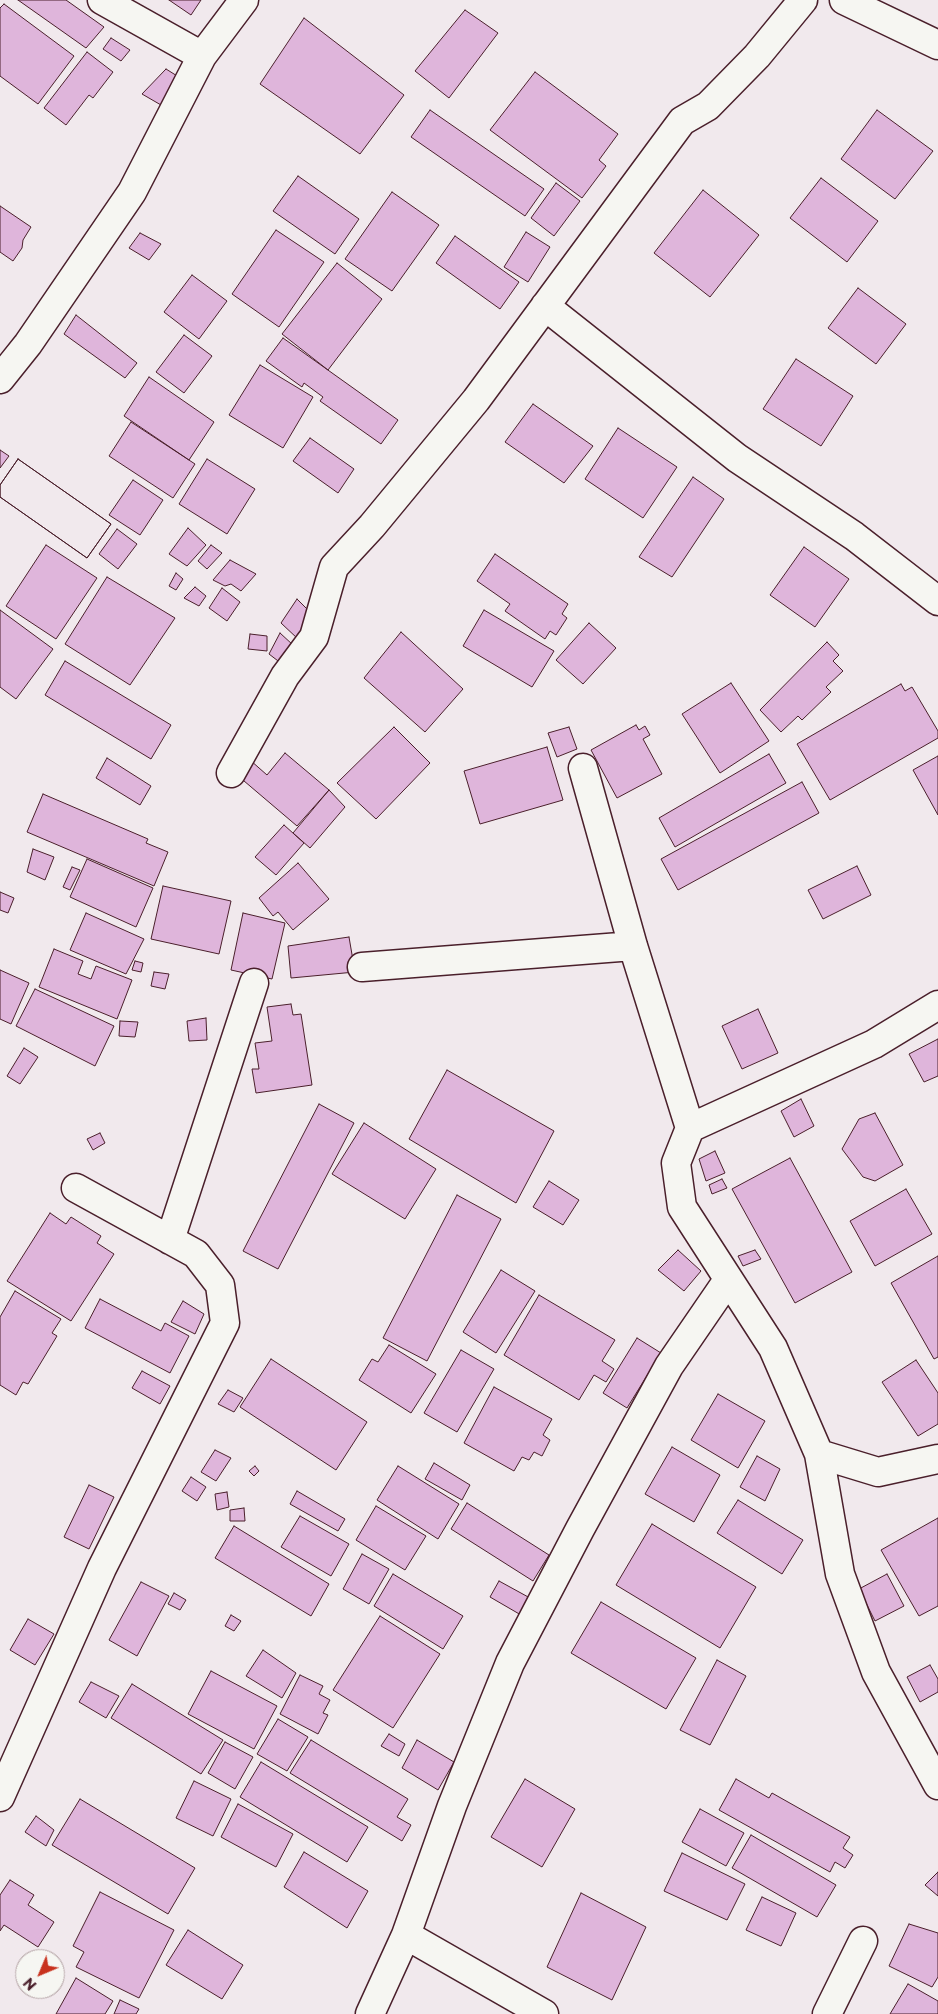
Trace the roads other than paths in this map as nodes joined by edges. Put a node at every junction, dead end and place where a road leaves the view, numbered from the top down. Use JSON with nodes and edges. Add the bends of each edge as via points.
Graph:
{"nodes":[{"id":1,"x":102,"y":0,"type":"edge"},
{"id":2,"x":244,"y":0,"type":"edge"},
{"id":3,"x":803,"y":0,"type":"edge"},
{"id":4,"x":844,"y":0,"type":"edge"},
{"id":5,"x":938,"y":45,"type":"edge"},
{"id":6,"x":202,"y":56,"type":"junction"},
{"id":7,"x":545,"y":306,"type":"junction"},
{"id":8,"x":0,"y":379,"type":"edge"},
{"id":9,"x":938,"y":602,"type":"edge"},
{"id":10,"x":583,"y":768,"type":"dead end"},
{"id":11,"x":230,"y":773,"type":"dead end"},
{"id":12,"x":633,"y":946,"type":"junction"},
{"id":13,"x":362,"y":967,"type":"dead end"},
{"id":14,"x":254,"y":983,"type":"dead end"},
{"id":15,"x":938,"y":1005,"type":"edge"},
{"id":16,"x":690,"y":1128,"type":"junction"},
{"id":17,"x":76,"y":1188,"type":"dead end"},
{"id":18,"x":170,"y":1240,"type":"junction"},
{"id":19,"x":728,"y":1280,"type":"junction"},
{"id":20,"x":819,"y":1454,"type":"junction"},
{"id":21,"x":938,"y":1459,"type":"edge"},
{"id":22,"x":938,"y":1785,"type":"edge"},
{"id":23,"x":0,"y":1797,"type":"edge"},
{"id":24,"x":406,"y":1935,"type":"junction"},
{"id":25,"x":863,"y":1941,"type":"dead end"},
{"id":26,"x":370,"y":2014,"type":"edge"},
{"id":27,"x":544,"y":2014,"type":"edge"},
{"id":28,"x":827,"y":2014,"type":"edge"}],
"edges":[{"from":1,"to":6,"type":"street"},
{"from":2,"to":6,"type":"street"},
{"from":3,"to":7,"type":"street","via":[[757,56],[708,106],[682,122]]},
{"from":4,"to":5,"type":"street"},
{"from":6,"to":8,"type":"street","via":[[132,192],[28,344]]},
{"from":7,"to":9,"type":"street","via":[[737,458],[854,536]]},
{"from":7,"to":11,"type":"street","via":[[476,400],[334,567],[314,637],[285,676]]},
{"from":10,"to":12,"type":"street"},
{"from":12,"to":13,"type":"street"},
{"from":12,"to":16,"type":"street"},
{"from":14,"to":18,"type":"street"},
{"from":15,"to":16,"type":"street","via":[[874,1044]]},
{"from":16,"to":19,"type":"street","via":[[676,1163],[682,1207]]},
{"from":17,"to":18,"type":"street"},
{"from":18,"to":23,"type":"street","via":[[196,1254],[220,1286],[224,1323],[102,1568]]},
{"from":19,"to":20,"type":"street","via":[[772,1348]]},
{"from":19,"to":24,"type":"street","via":[[669,1366],[510,1663],[452,1806]]},
{"from":20,"to":21,"type":"street","via":[[878,1472]]},
{"from":20,"to":22,"type":"street","via":[[840,1574],[876,1672]]},
{"from":24,"to":26,"type":"street"},
{"from":24,"to":27,"type":"street"},
{"from":25,"to":28,"type":"street"}]}
